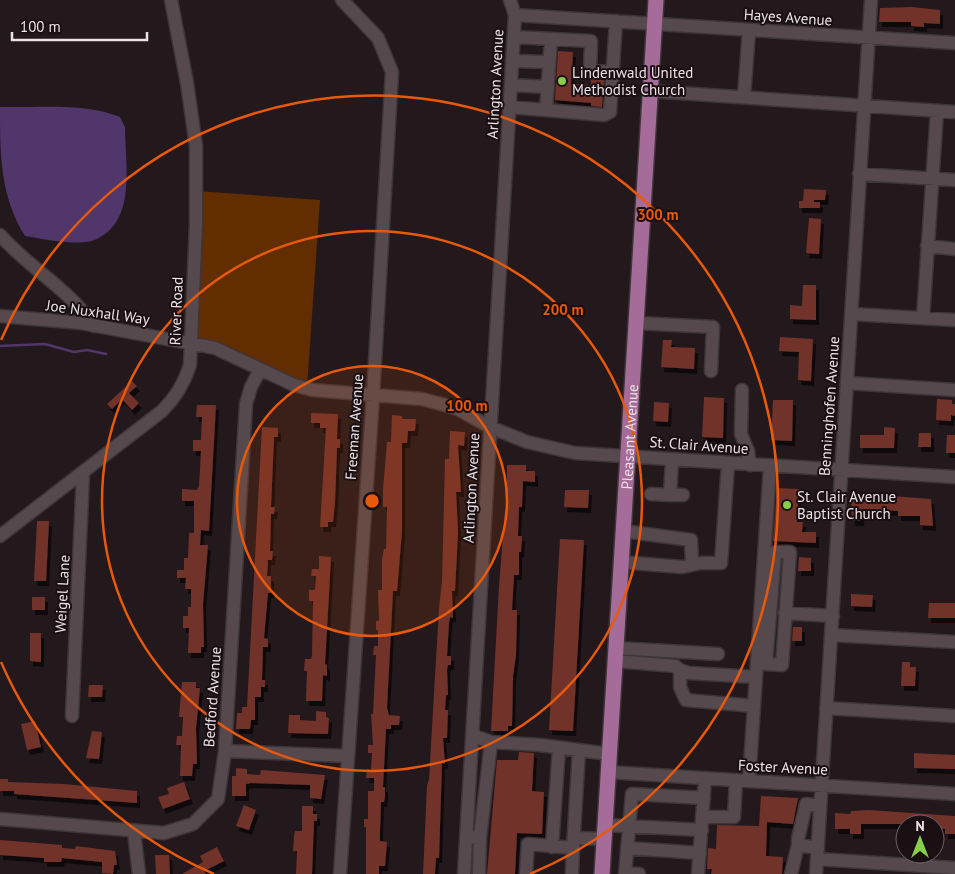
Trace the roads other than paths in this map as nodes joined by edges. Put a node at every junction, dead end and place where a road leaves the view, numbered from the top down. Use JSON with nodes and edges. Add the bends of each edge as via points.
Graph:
{"nodes":[{"id":1,"x":171,"y":0,"type":"edge"},
{"id":2,"x":342,"y":0,"type":"edge"},
{"id":3,"x":510,"y":0,"type":"edge"},
{"id":4,"x":656,"y":0,"type":"edge"},
{"id":5,"x":871,"y":0,"type":"edge"},
{"id":6,"x":515,"y":15,"type":"junction"},
{"id":7,"x":591,"y":20,"type":"junction"},
{"id":8,"x":616,"y":21,"type":"junction"},
{"id":9,"x":654,"y":24,"type":"junction"},
{"id":10,"x":749,"y":30,"type":"junction"},
{"id":11,"x":514,"y":36,"type":"junction"},
{"id":12,"x":550,"y":39,"type":"junction"},
{"id":13,"x":868,"y":39,"type":"junction"},
{"id":14,"x":591,"y":42,"type":"junction"},
{"id":15,"x":955,"y":44,"type":"edge"},
{"id":16,"x":512,"y":61,"type":"junction"},
{"id":17,"x":549,"y":62,"type":"junction"},
{"id":18,"x":614,"y":72,"type":"junction"},
{"id":19,"x":511,"y":85,"type":"junction"},
{"id":20,"x":548,"y":87,"type":"junction"},
{"id":21,"x":650,"y":91,"type":"junction"},
{"id":22,"x":744,"y":97,"type":"junction"},
{"id":23,"x":864,"y":105,"type":"junction"},
{"id":24,"x":510,"y":108,"type":"junction"},
{"id":25,"x":546,"y":110,"type":"junction"},
{"id":26,"x":937,"y":111,"type":"junction"},
{"id":27,"x":955,"y":112,"type":"edge"},
{"id":28,"x":859,"y":174,"type":"junction"},
{"id":29,"x":931,"y":178,"type":"junction"},
{"id":30,"x":955,"y":180,"type":"edge"},
{"id":31,"x":0,"y":235,"type":"edge"},
{"id":32,"x":927,"y":246,"type":"junction"},
{"id":33,"x":955,"y":249,"type":"edge"},
{"id":34,"x":852,"y":314,"type":"junction"},
{"id":35,"x":0,"y":316,"type":"edge"},
{"id":36,"x":923,"y":318,"type":"junction"},
{"id":37,"x":955,"y":320,"type":"edge"},
{"id":38,"x":637,"y":323,"type":"junction"},
{"id":39,"x":94,"y":326,"type":"junction"},
{"id":40,"x":191,"y":343,"type":"junction"},
{"id":41,"x":260,"y":370,"type":"junction"},
{"id":42,"x":711,"y":371,"type":"dead end"},
{"id":43,"x":847,"y":383,"type":"junction"},
{"id":44,"x":742,"y":390,"type":"dead end"},
{"id":45,"x":955,"y":390,"type":"edge"},
{"id":46,"x":373,"y":396,"type":"junction"},
{"id":47,"x":490,"y":427,"type":"junction"},
{"id":48,"x":628,"y":456,"type":"junction"},
{"id":49,"x":672,"y":460,"type":"junction"},
{"id":50,"x":728,"y":464,"type":"junction"},
{"id":51,"x":750,"y":465,"type":"junction"},
{"id":52,"x":770,"y":467,"type":"junction"},
{"id":53,"x":842,"y":470,"type":"junction"},
{"id":54,"x":83,"y":474,"type":"junction"},
{"id":55,"x":955,"y":477,"type":"edge"},
{"id":56,"x":651,"y":494,"type":"dead end"},
{"id":57,"x":623,"y":531,"type":"junction"},
{"id":58,"x":0,"y":536,"type":"edge"},
{"id":59,"x":769,"y":551,"type":"junction"},
{"id":60,"x":621,"y":562,"type":"junction"},
{"id":61,"x":692,"y":565,"type":"junction"},
{"id":62,"x":786,"y":612,"type":"junction"},
{"id":63,"x":833,"y":616,"type":"junction"},
{"id":64,"x":832,"y":635,"type":"junction"},
{"id":65,"x":955,"y":642,"type":"edge"},
{"id":66,"x":616,"y":654,"type":"junction"},
{"id":67,"x":718,"y":654,"type":"dead end"},
{"id":68,"x":680,"y":670,"type":"junction"},
{"id":69,"x":756,"y":677,"type":"junction"},
{"id":70,"x":754,"y":706,"type":"junction"},
{"id":71,"x":826,"y":708,"type":"junction"},
{"id":72,"x":72,"y":716,"type":"dead end"},
{"id":73,"x":955,"y":716,"type":"edge"},
{"id":74,"x":472,"y":735,"type":"junction"},
{"id":75,"x":491,"y":742,"type":"junction"},
{"id":76,"x":559,"y":748,"type":"junction"},
{"id":77,"x":579,"y":750,"type":"junction"},
{"id":78,"x":225,"y":751,"type":"junction"},
{"id":79,"x":609,"y":754,"type":"junction"},
{"id":80,"x":348,"y":756,"type":"junction"},
{"id":81,"x":608,"y":772,"type":"junction"},
{"id":82,"x":706,"y":778,"type":"junction"},
{"id":83,"x":742,"y":781,"type":"junction"},
{"id":84,"x":805,"y":784,"type":"junction"},
{"id":85,"x":820,"y":785,"type":"junction"},
{"id":86,"x":955,"y":794,"type":"edge"},
{"id":87,"x":704,"y":798,"type":"junction"},
{"id":88,"x":806,"y":804,"type":"junction"},
{"id":89,"x":820,"y":806,"type":"junction"},
{"id":90,"x":0,"y":819,"type":"edge"},
{"id":91,"x":702,"y":823,"type":"junction"},
{"id":92,"x":628,"y":826,"type":"junction"},
{"id":93,"x":134,"y":832,"type":"junction"},
{"id":94,"x":604,"y":832,"type":"junction"},
{"id":95,"x":466,"y":837,"type":"junction"},
{"id":96,"x":480,"y":838,"type":"junction"},
{"id":97,"x":573,"y":843,"type":"junction"},
{"id":98,"x":798,"y":845,"type":"junction"},
{"id":99,"x":552,"y":847,"type":"junction"},
{"id":100,"x":627,"y":848,"type":"junction"},
{"id":101,"x":700,"y":853,"type":"junction"},
{"id":102,"x":817,"y":854,"type":"junction"},
{"id":103,"x":955,"y":868,"type":"edge"},
{"id":104,"x":626,"y":873,"type":"edge"},
{"id":105,"x":139,"y":874,"type":"edge"},
{"id":106,"x":340,"y":874,"type":"edge"},
{"id":107,"x":464,"y":874,"type":"edge"},
{"id":108,"x":479,"y":874,"type":"edge"},
{"id":109,"x":526,"y":874,"type":"edge"},
{"id":110,"x":572,"y":874,"type":"edge"},
{"id":111,"x":602,"y":874,"type":"edge"},
{"id":112,"x":640,"y":874,"type":"edge"},
{"id":113,"x":698,"y":874,"type":"edge"},
{"id":114,"x":791,"y":874,"type":"edge"},
{"id":115,"x":816,"y":874,"type":"edge"}],
"edges":[{"from":1,"to":40,"type":"street","name":"River Road","via":[[196,146]]},
{"from":2,"to":46,"type":"street","name":"Freeman Avenue","via":[[378,38],[392,72]]},
{"from":3,"to":6,"type":"street"},
{"from":4,"to":9,"type":"main road","name":"Pleasant Avenue"},
{"from":5,"to":13,"type":"street","name":"Benninghofen Avenue"},
{"from":6,"to":7,"type":"street","name":"Hayes Avenue"},
{"from":6,"to":11,"type":"street","name":"Arlington Avenue"},
{"from":7,"to":8,"type":"street","name":"Hayes Avenue"},
{"from":7,"to":14,"type":"street"},
{"from":8,"to":9,"type":"street","name":"Hayes Avenue"},
{"from":8,"to":18,"type":"street"},
{"from":9,"to":10,"type":"street","name":"Hayes Avenue"},
{"from":9,"to":21,"type":"main road","name":"Pleasant Avenue"},
{"from":10,"to":13,"type":"street","name":"Hayes Avenue"},
{"from":10,"to":22,"type":"street"},
{"from":11,"to":12,"type":"street"},
{"from":11,"to":16,"type":"street","name":"Arlington Avenue"},
{"from":12,"to":14,"type":"street"},
{"from":12,"to":17,"type":"street"},
{"from":13,"to":15,"type":"street","name":"Hayes Avenue"},
{"from":13,"to":23,"type":"street","name":"Benninghofen Avenue"},
{"from":14,"to":18,"type":"street","via":[[590,71]]},
{"from":16,"to":17,"type":"street"},
{"from":16,"to":19,"type":"street","name":"Arlington Avenue"},
{"from":17,"to":20,"type":"street"},
{"from":18,"to":25,"type":"street","via":[[612,110],[608,114]]},
{"from":19,"to":20,"type":"street"},
{"from":19,"to":24,"type":"street","name":"Arlington Avenue"},
{"from":20,"to":25,"type":"street"},
{"from":21,"to":22,"type":"street"},
{"from":21,"to":38,"type":"main road","name":"Pleasant Avenue"},
{"from":22,"to":23,"type":"street"},
{"from":23,"to":26,"type":"street"},
{"from":23,"to":28,"type":"street","name":"Benninghofen Avenue"},
{"from":24,"to":25,"type":"street"},
{"from":24,"to":47,"type":"street","name":"Arlington Avenue"},
{"from":26,"to":27,"type":"street"},
{"from":26,"to":29,"type":"street"},
{"from":28,"to":29,"type":"street"},
{"from":28,"to":34,"type":"street","name":"Benninghofen Avenue"},
{"from":29,"to":30,"type":"street"},
{"from":29,"to":32,"type":"street"},
{"from":31,"to":39,"type":"street","via":[[61,289]]},
{"from":32,"to":33,"type":"street"},
{"from":32,"to":36,"type":"street"},
{"from":34,"to":36,"type":"street"},
{"from":34,"to":43,"type":"street","name":"Benninghofen Avenue"},
{"from":35,"to":39,"type":"street","name":"Joe Nuxhall Way"},
{"from":36,"to":37,"type":"street"},
{"from":38,"to":42,"type":"street","via":[[713,327]]},
{"from":38,"to":48,"type":"main road","name":"Pleasant Avenue"},
{"from":39,"to":40,"type":"street","name":"Joe Nuxhall Way"},
{"from":40,"to":41,"type":"street","name":"St. Clair Avenue","via":[[215,348]]},
{"from":40,"to":54,"type":"street","name":"River Road","via":[[190,365],[176,397],[162,412]]},
{"from":41,"to":46,"type":"street","name":"St. Clair Avenue","via":[[313,390]]},
{"from":41,"to":78,"type":"street","name":"Bedford Avenue","via":[[246,404]]},
{"from":43,"to":45,"type":"street"},
{"from":43,"to":53,"type":"street","name":"Benninghofen Avenue"},
{"from":44,"to":51,"type":"street","via":[[741,434]]},
{"from":46,"to":47,"type":"street","name":"St. Clair Avenue","via":[[422,400],[456,408]]},
{"from":46,"to":80,"type":"street","name":"Freeman Avenue"},
{"from":47,"to":48,"type":"street","name":"St. Clair Avenue","via":[[550,448],[590,455]]},
{"from":47,"to":74,"type":"street","name":"Arlington Avenue"},
{"from":48,"to":49,"type":"street","name":"St. Clair Avenue"},
{"from":48,"to":57,"type":"main road","name":"Pleasant Avenue"},
{"from":49,"to":50,"type":"street","name":"St. Clair Avenue"},
{"from":49,"to":56,"type":"street","via":[[677,495]]},
{"from":50,"to":51,"type":"street","name":"St. Clair Avenue"},
{"from":50,"to":61,"type":"street","via":[[721,563]]},
{"from":51,"to":52,"type":"street","name":"St. Clair Avenue"},
{"from":52,"to":53,"type":"street","name":"St. Clair Avenue"},
{"from":52,"to":59,"type":"street"},
{"from":53,"to":55,"type":"street","name":"St. Clair Avenue"},
{"from":53,"to":63,"type":"street","name":"Benninghofen Avenue"},
{"from":54,"to":58,"type":"street","name":"River Road"},
{"from":54,"to":72,"type":"street","name":"Weigel Lane"},
{"from":57,"to":60,"type":"main road","name":"Pleasant Avenue"},
{"from":57,"to":61,"type":"street","via":[[691,540]]},
{"from":59,"to":62,"type":"street","via":[[790,552]]},
{"from":59,"to":62,"type":"street","via":[[766,664],[782,665]]},
{"from":59,"to":69,"type":"street"},
{"from":60,"to":61,"type":"street"},
{"from":60,"to":66,"type":"main road","name":"Pleasant Avenue"},
{"from":62,"to":63,"type":"street"},
{"from":63,"to":64,"type":"street","name":"Benninghofen Avenue"},
{"from":64,"to":65,"type":"street"},
{"from":64,"to":71,"type":"street","name":"Benninghofen Avenue"},
{"from":66,"to":67,"type":"street"},
{"from":66,"to":68,"type":"street","via":[[668,664]]},
{"from":66,"to":79,"type":"main road","name":"Pleasant Avenue"},
{"from":68,"to":69,"type":"street"},
{"from":68,"to":70,"type":"street","via":[[680,687],[686,700]]},
{"from":69,"to":70,"type":"street"},
{"from":70,"to":83,"type":"street"},
{"from":71,"to":73,"type":"street"},
{"from":71,"to":85,"type":"street","name":"Benninghofen Avenue"},
{"from":74,"to":75,"type":"street"},
{"from":74,"to":95,"type":"street","name":"Arlington Avenue"},
{"from":75,"to":76,"type":"street"},
{"from":75,"to":96,"type":"street"},
{"from":76,"to":77,"type":"street"},
{"from":76,"to":99,"type":"street"},
{"from":77,"to":79,"type":"street"},
{"from":77,"to":97,"type":"street"},
{"from":78,"to":80,"type":"street"},
{"from":78,"to":93,"type":"street","name":"Bedford Avenue","via":[[218,799],[193,824],[164,833]]},
{"from":79,"to":81,"type":"main road","name":"Pleasant Avenue"},
{"from":80,"to":106,"type":"street","name":"Freeman Avenue"},
{"from":81,"to":82,"type":"street","name":"Foster Avenue"},
{"from":81,"to":94,"type":"main road","name":"Pleasant Avenue"},
{"from":82,"to":83,"type":"street","name":"Foster Avenue"},
{"from":82,"to":87,"type":"street"},
{"from":83,"to":84,"type":"street","name":"Foster Avenue"},
{"from":83,"to":91,"type":"street","via":[[734,817]]},
{"from":84,"to":85,"type":"street","name":"Foster Avenue"},
{"from":84,"to":88,"type":"street"},
{"from":85,"to":86,"type":"street","name":"Foster Avenue"},
{"from":85,"to":89,"type":"street","name":"Benninghofen Avenue"},
{"from":87,"to":91,"type":"street"},
{"from":87,"to":92,"type":"street","via":[[632,794]]},
{"from":88,"to":89,"type":"street"},
{"from":88,"to":98,"type":"street"},
{"from":89,"to":102,"type":"street","name":"Benninghofen Avenue"},
{"from":90,"to":93,"type":"street","name":"Bedford Avenue"},
{"from":91,"to":92,"type":"street"},
{"from":91,"to":101,"type":"street"},
{"from":92,"to":94,"type":"street"},
{"from":92,"to":100,"type":"street"},
{"from":93,"to":105,"type":"street"},
{"from":94,"to":97,"type":"street"},
{"from":94,"to":111,"type":"main road","name":"Pleasant Avenue"},
{"from":95,"to":96,"type":"street"},
{"from":95,"to":107,"type":"street","name":"Arlington Avenue"},
{"from":96,"to":108,"type":"street"},
{"from":97,"to":99,"type":"street"},
{"from":97,"to":110,"type":"street"},
{"from":98,"to":102,"type":"street"},
{"from":98,"to":114,"type":"street"},
{"from":99,"to":109,"type":"street","via":[[528,844]]},
{"from":100,"to":101,"type":"street"},
{"from":100,"to":104,"type":"street"},
{"from":101,"to":113,"type":"street"},
{"from":102,"to":103,"type":"street"},
{"from":102,"to":115,"type":"street","name":"Benninghofen Avenue"},
{"from":104,"to":112,"type":"street"}]}
